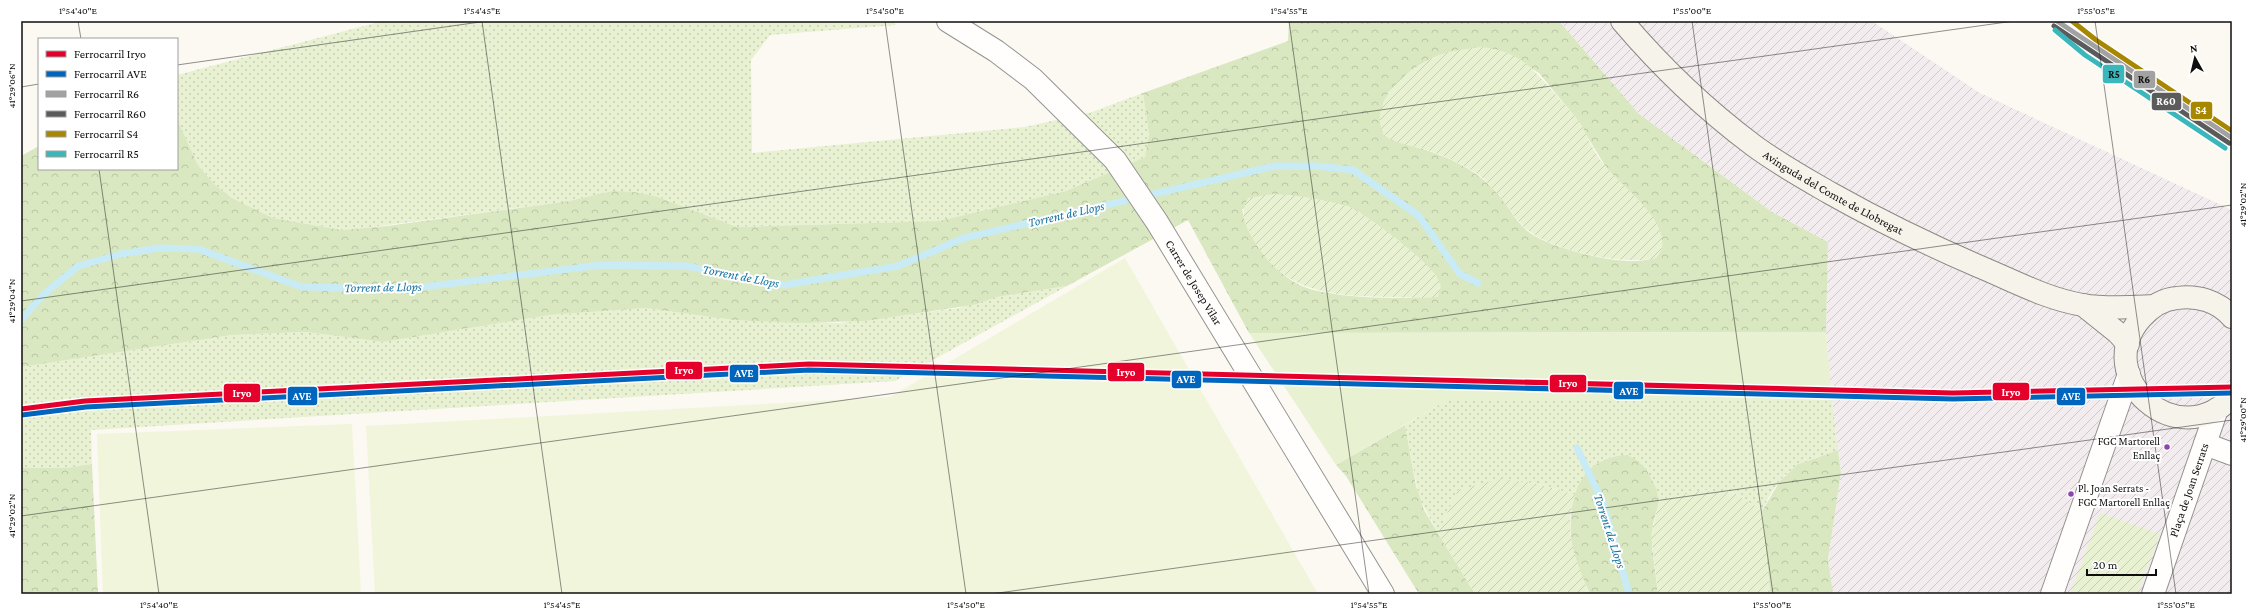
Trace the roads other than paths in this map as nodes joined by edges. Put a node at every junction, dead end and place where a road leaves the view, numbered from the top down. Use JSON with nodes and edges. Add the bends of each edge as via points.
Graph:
{"nodes":[{"id":1,"x":948,"y":21,"type":"edge"},
{"id":2,"x":1622,"y":21,"type":"edge"},
{"id":3,"x":2083,"y":305,"type":"junction"},
{"id":4,"x":2154,"y":306,"type":"junction"},
{"id":5,"x":2232,"y":317,"type":"edge"},
{"id":6,"x":2128,"y":344,"type":"junction"},
{"id":7,"x":2129,"y":374,"type":"junction"},
{"id":8,"x":2225,"y":403,"type":"edge"},
{"id":9,"x":2205,"y":444,"type":"junction"},
{"id":10,"x":2232,"y":454,"type":"edge"},
{"id":11,"x":1383,"y":594,"type":"edge"},
{"id":12,"x":2052,"y":594,"type":"edge"},
{"id":13,"x":2153,"y":594,"type":"edge"}],
"edges":[{"from":1,"to":11,"type":"street","name":"Carrer de Josep Vilar","via":[[996,51],[1033,79],[1115,160],[1157,222]]},
{"from":2,"to":3,"type":"main road","name":"Avinguda del Comte de Llobregat","via":[[1650,54],[1696,98],[1753,145],[1787,168],[1881,221],[1955,256],[2048,296]]},
{"from":3,"to":4,"type":"main road","name":"Avinguda del Comte de Llobregat"},
{"from":3,"to":6,"type":"main road","name":"Avinguda del Comte de Llobregat"},
{"from":4,"to":5,"type":"main road","via":[[2174,298],[2198,298],[2220,307]]},
{"from":4,"to":6,"type":"main road","via":[[2137,323]]},
{"from":6,"to":7,"type":"main road","via":[[2126,363]]},
{"from":7,"to":8,"type":"main road","via":[[2141,397],[2152,407],[2163,412],[2184,418],[2207,414]]},
{"from":7,"to":12,"type":"street"},
{"from":8,"to":9,"type":"street","name":"Plaça de Joan Serrats"},
{"from":9,"to":10,"type":"street"},
{"from":9,"to":13,"type":"street","name":"Plaça de Joan Serrats"}]}
